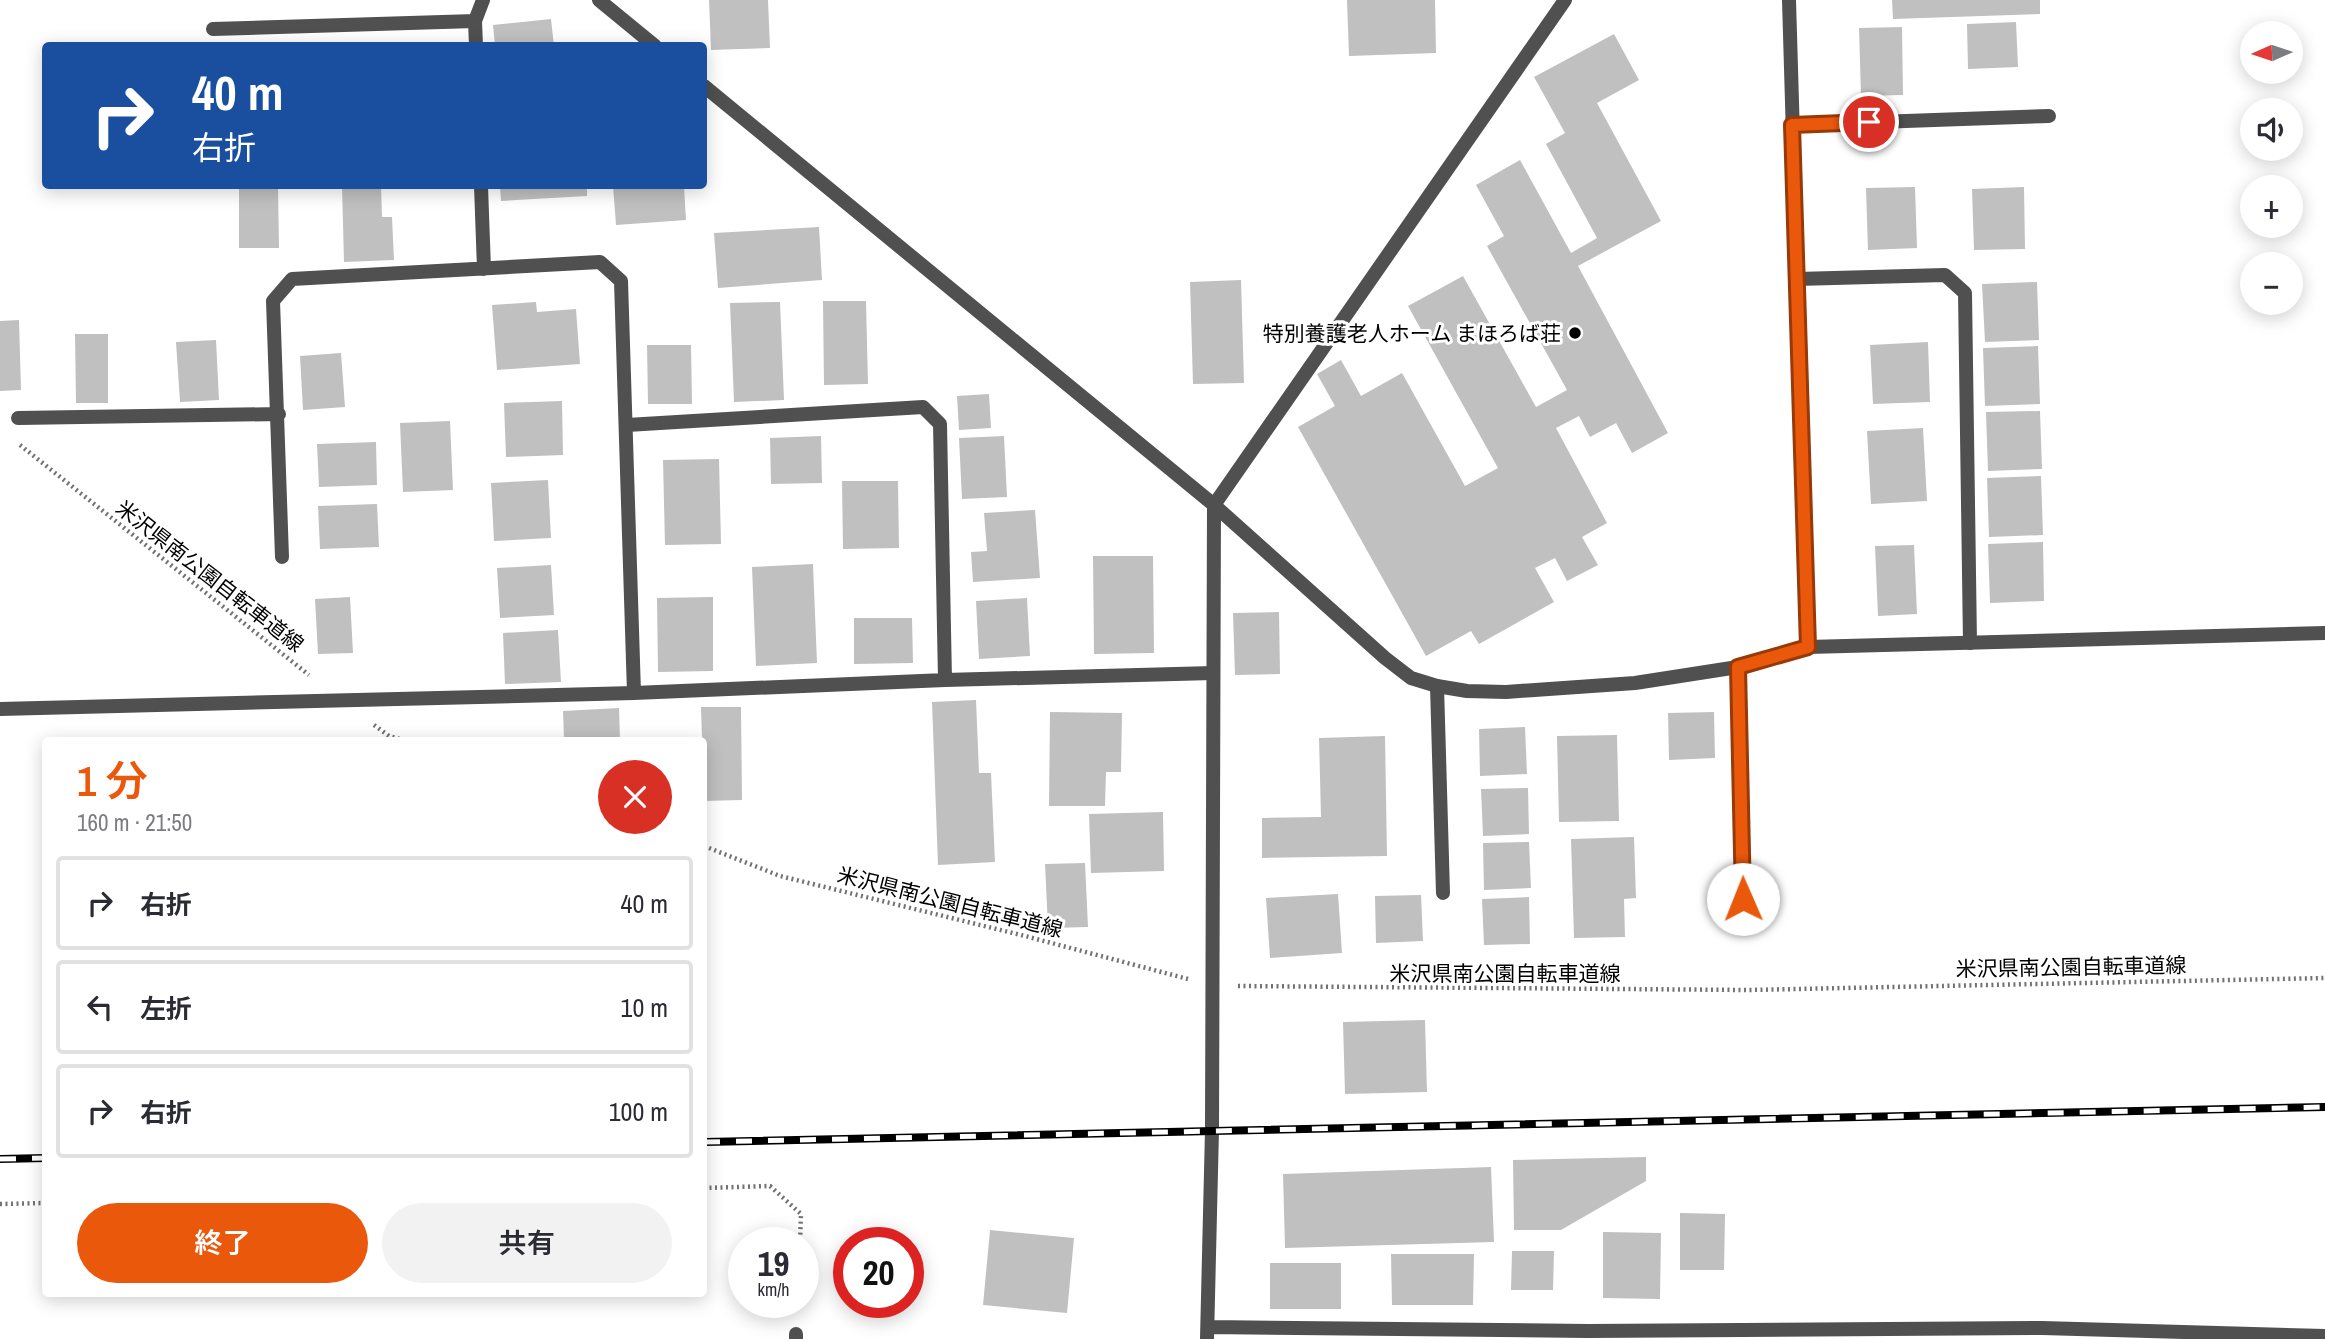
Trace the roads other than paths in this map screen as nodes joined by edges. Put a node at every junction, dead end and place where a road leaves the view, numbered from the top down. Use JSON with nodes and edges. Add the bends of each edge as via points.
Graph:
{"nodes":[{"id":1,"x":482,"y":0,"type":"edge"},
{"id":2,"x":599,"y":0,"type":"edge"},
{"id":3,"x":1565,"y":0,"type":"edge"},
{"id":4,"x":1789,"y":0,"type":"edge"},
{"id":5,"x":475,"y":21,"type":"junction"},
{"id":6,"x":213,"y":29,"type":"dead end"},
{"id":7,"x":476,"y":42,"type":"edge"},
{"id":8,"x":650,"y":42,"type":"edge"},
{"id":9,"x":707,"y":88,"type":"edge"},
{"id":10,"x":2049,"y":116,"type":"dead end"},
{"id":11,"x":1792,"y":125,"type":"junction"},
{"id":12,"x":481,"y":189,"type":"edge"},
{"id":13,"x":484,"y":269,"type":"junction"},
{"id":14,"x":1797,"y":279,"type":"junction"},
{"id":15,"x":279,"y":414,"type":"junction"},
{"id":16,"x":18,"y":418,"type":"dead end"},
{"id":17,"x":627,"y":425,"type":"junction"},
{"id":18,"x":1214,"y":505,"type":"junction"},
{"id":19,"x":282,"y":557,"type":"dead end"},
{"id":20,"x":2325,"y":634,"type":"edge"},
{"id":21,"x":1970,"y":643,"type":"junction"},
{"id":22,"x":1808,"y":647,"type":"junction"},
{"id":23,"x":1738,"y":667,"type":"junction"},
{"id":24,"x":1213,"y":673,"type":"junction"},
{"id":25,"x":944,"y":680,"type":"junction"},
{"id":26,"x":1437,"y":686,"type":"junction"},
{"id":27,"x":634,"y":693,"type":"junction"},
{"id":28,"x":0,"y":709,"type":"edge"},
{"id":29,"x":1443,"y":893,"type":"dead end"},
{"id":30,"x":1744,"y":925,"type":"dead end"},
{"id":31,"x":1208,"y":1333,"type":"edge"},
{"id":32,"x":2042,"y":1333,"type":"edge"},
{"id":33,"x":1589,"y":1335,"type":"edge"},
{"id":34,"x":2325,"y":1336,"type":"edge"},
{"id":35,"x":2293,"y":1337,"type":"edge"}],
"edges":[{"from":1,"to":5,"type":"street"},
{"from":2,"to":8,"type":"street"},
{"from":3,"to":18,"type":"street"},
{"from":4,"to":11,"type":"street"},
{"from":5,"to":6,"type":"street"},
{"from":5,"to":7,"type":"street"},
{"from":9,"to":18,"type":"street"},
{"from":10,"to":11,"type":"street"},
{"from":11,"to":14,"type":"street"},
{"from":12,"to":13,"type":"street"},
{"from":13,"to":15,"type":"street","via":[[292,279],[274,301]]},
{"from":13,"to":17,"type":"street","via":[[600,262],[621,281]]},
{"from":14,"to":21,"type":"street","via":[[1945,275],[1965,293]]},
{"from":14,"to":22,"type":"street"},
{"from":15,"to":16,"type":"street"},
{"from":15,"to":19,"type":"street"},
{"from":17,"to":25,"type":"street","via":[[923,407],[940,424]]},
{"from":17,"to":27,"type":"street"},
{"from":18,"to":24,"type":"street"},
{"from":18,"to":26,"type":"street","via":[[1385,658],[1411,678]]},
{"from":20,"to":21,"type":"street"},
{"from":21,"to":22,"type":"street"},
{"from":22,"to":23,"type":"street"},
{"from":23,"to":26,"type":"street","via":[[1635,683],[1506,692]]},
{"from":23,"to":30,"type":"street"},
{"from":24,"to":25,"type":"street"},
{"from":24,"to":31,"type":"street"},
{"from":25,"to":27,"type":"street"},
{"from":26,"to":29,"type":"street"},
{"from":27,"to":28,"type":"street"},
{"from":31,"to":33,"type":"street"},
{"from":32,"to":33,"type":"street"},
{"from":32,"to":35,"type":"street"},
{"from":34,"to":35,"type":"street"}]}
